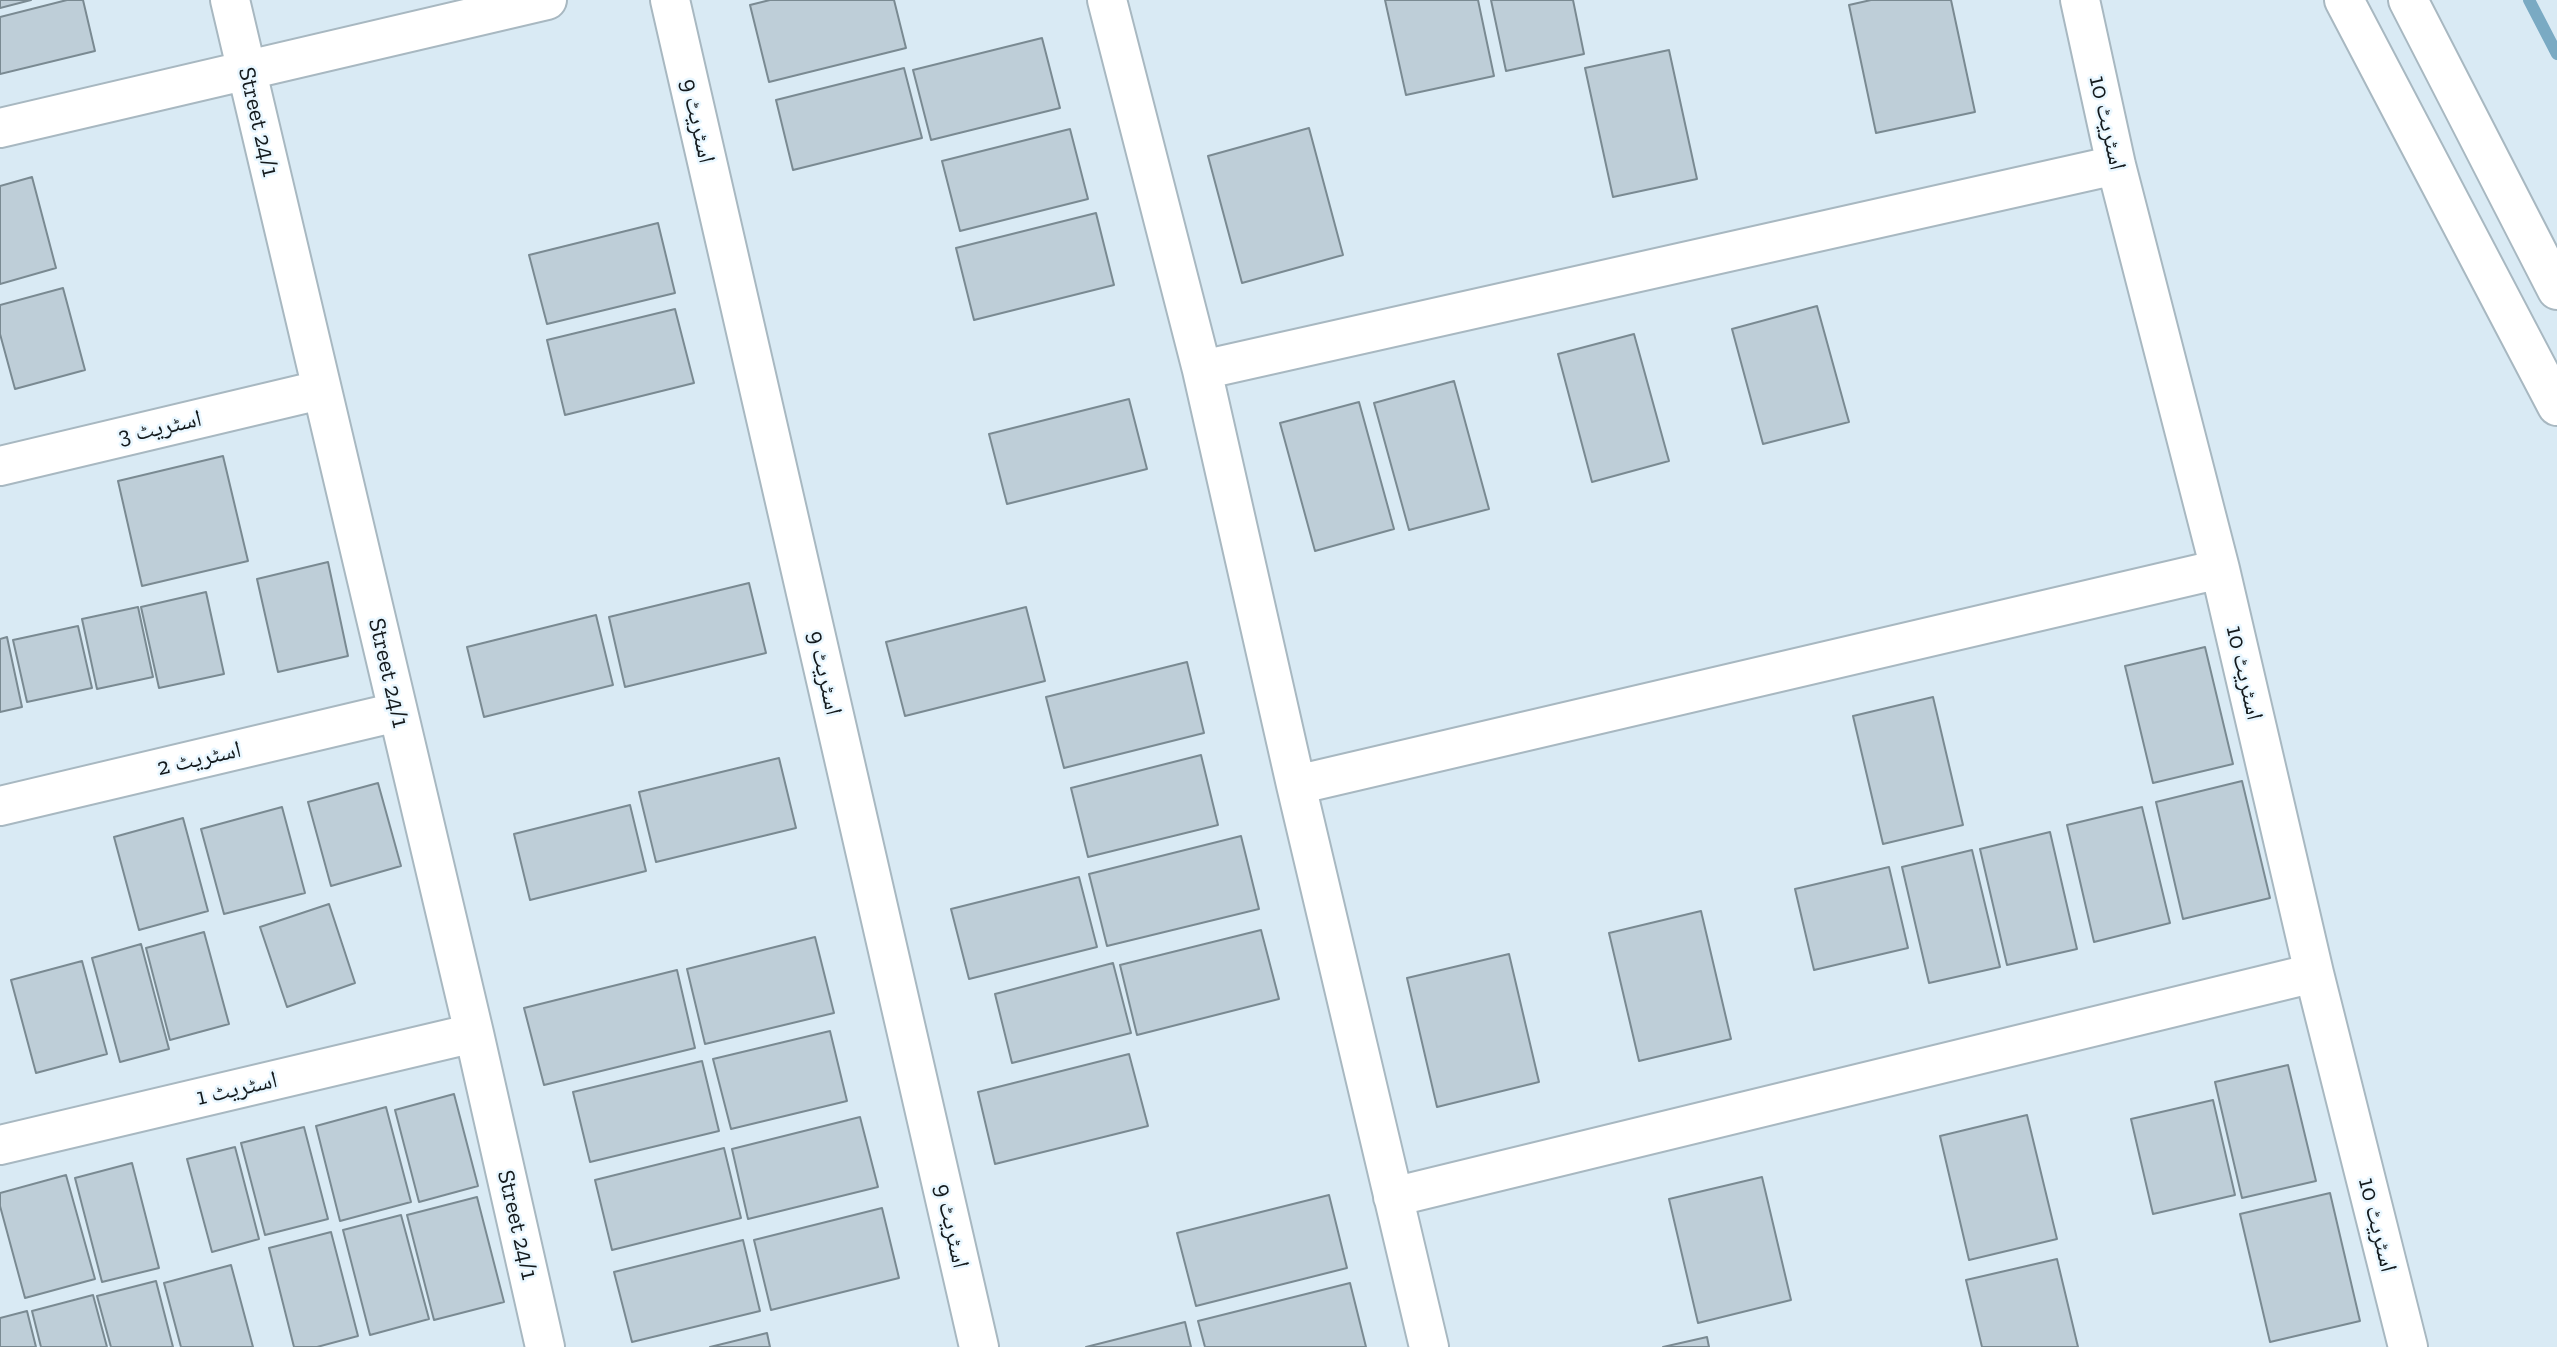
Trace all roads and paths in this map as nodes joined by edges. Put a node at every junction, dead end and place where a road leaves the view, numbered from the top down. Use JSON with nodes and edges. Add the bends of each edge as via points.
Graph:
{"nodes":[{"id":1,"x":230,"y":0,"type":"edge"},
{"id":2,"x":547,"y":0,"type":"edge"},
{"id":3,"x":670,"y":0,"type":"edge"},
{"id":4,"x":1107,"y":0,"type":"edge"},
{"id":5,"x":2080,"y":0,"type":"edge"},
{"id":6,"x":2344,"y":0,"type":"edge"},
{"id":7,"x":2408,"y":0,"type":"edge"},
{"id":8,"x":246,"y":69,"type":"junction"},
{"id":9,"x":0,"y":128,"type":"edge"},
{"id":10,"x":2116,"y":165,"type":"junction"},
{"id":11,"x":2557,"y":290,"type":"edge"},
{"id":12,"x":1202,"y":370,"type":"junction"},
{"id":13,"x":320,"y":390,"type":"junction"},
{"id":14,"x":2557,"y":406,"type":"edge"},
{"id":15,"x":0,"y":466,"type":"edge"},
{"id":16,"x":2220,"y":569,"type":"junction"},
{"id":17,"x":397,"y":712,"type":"junction"},
{"id":18,"x":1296,"y":785,"type":"junction"},
{"id":19,"x":0,"y":806,"type":"edge"},
{"id":20,"x":2314,"y":973,"type":"junction"},
{"id":21,"x":474,"y":1033,"type":"junction"},
{"id":22,"x":0,"y":1145,"type":"edge"},
{"id":23,"x":1393,"y":1196,"type":"junction"},
{"id":24,"x":545,"y":1347,"type":"edge"},
{"id":25,"x":979,"y":1347,"type":"edge"},
{"id":26,"x":1429,"y":1347,"type":"edge"},
{"id":27,"x":2408,"y":1347,"type":"edge"}],
"edges":[{"from":1,"to":8,"type":"street","name":"Street 24/1"},
{"from":2,"to":8,"type":"street"},
{"from":3,"to":25,"type":"street","name":"اسٹریٹ 9"},
{"from":4,"to":12,"type":"street"},
{"from":5,"to":10,"type":"street","name":"اسٹریٹ 10"},
{"from":6,"to":14,"type":"street"},
{"from":7,"to":11,"type":"street"},
{"from":8,"to":9,"type":"street"},
{"from":8,"to":13,"type":"street","name":"Street 24/1"},
{"from":10,"to":12,"type":"street"},
{"from":10,"to":16,"type":"street","name":"اسٹریٹ 10"},
{"from":12,"to":18,"type":"street"},
{"from":13,"to":15,"type":"street","name":"اسٹریٹ 3"},
{"from":13,"to":17,"type":"street","name":"Street 24/1"},
{"from":16,"to":18,"type":"street"},
{"from":16,"to":20,"type":"street","name":"اسٹریٹ 10"},
{"from":17,"to":19,"type":"street","name":"اسٹریٹ 2"},
{"from":17,"to":21,"type":"street","name":"Street 24/1"},
{"from":18,"to":23,"type":"street"},
{"from":20,"to":23,"type":"street"},
{"from":20,"to":27,"type":"street","name":"اسٹریٹ 10"},
{"from":21,"to":22,"type":"street","name":"اسٹریٹ 1"},
{"from":21,"to":24,"type":"street","name":"Street 24/1"},
{"from":23,"to":26,"type":"street"}]}
